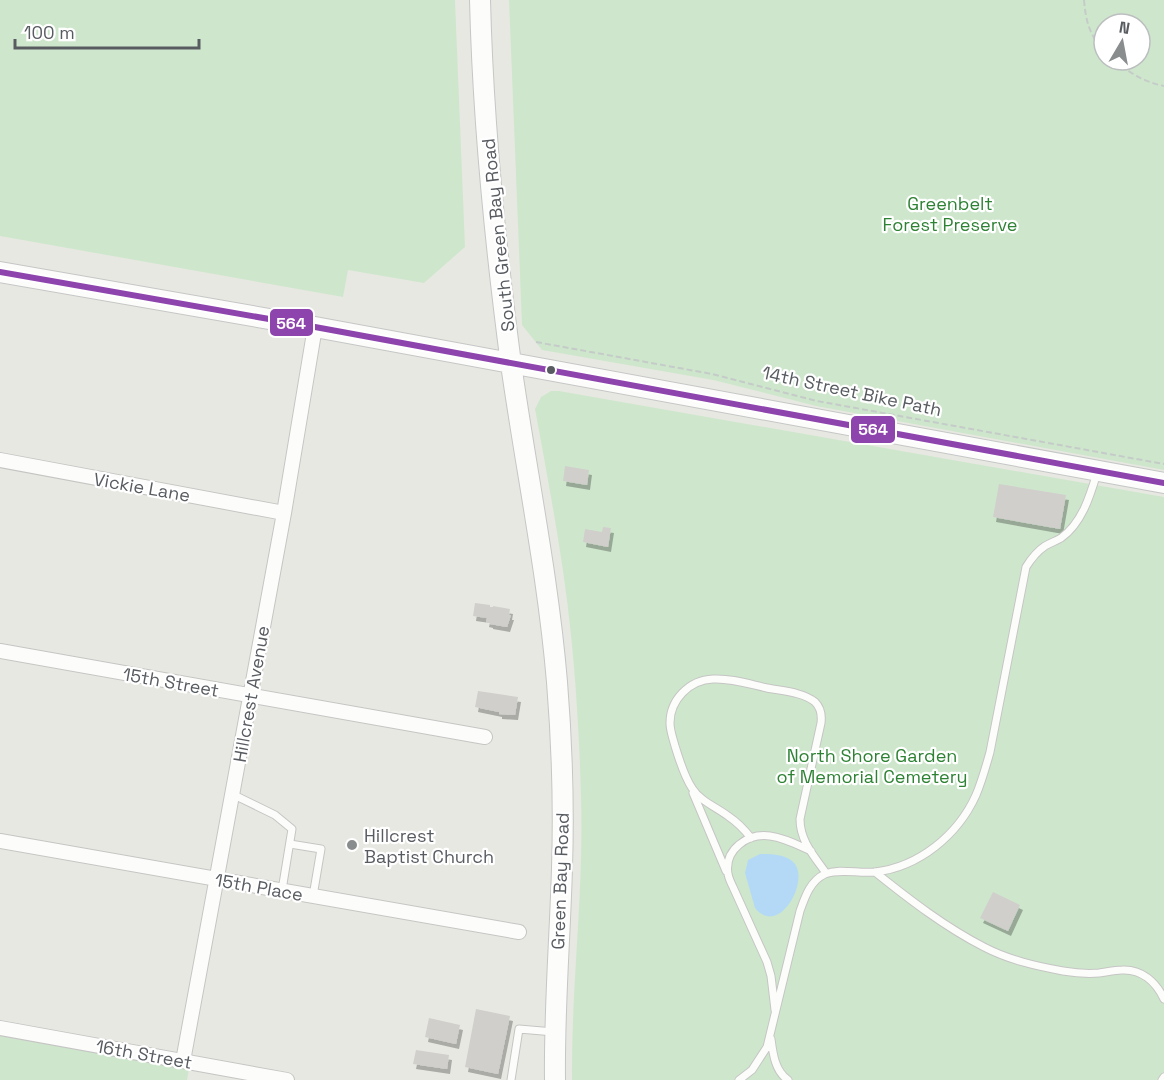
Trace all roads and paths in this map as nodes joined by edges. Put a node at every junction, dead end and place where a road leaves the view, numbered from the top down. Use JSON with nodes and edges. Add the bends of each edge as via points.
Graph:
{"nodes":[{"id":1,"x":480,"y":0,"type":"edge"},
{"id":2,"x":1084,"y":0,"type":"edge"},
{"id":3,"x":1092,"y":35,"type":"edge"},
{"id":4,"x":1129,"y":72,"type":"edge"},
{"id":5,"x":1164,"y":86,"type":"edge"},
{"id":6,"x":0,"y":272,"type":"edge"},
{"id":7,"x":315,"y":327,"type":"junction"},
{"id":8,"x":536,"y":342,"type":"dead end"},
{"id":9,"x":512,"y":364,"type":"junction"},
{"id":10,"x":0,"y":460,"type":"edge"},
{"id":11,"x":1164,"y":464,"type":"edge"},
{"id":12,"x":1097,"y":471,"type":"junction"},
{"id":13,"x":1164,"y":483,"type":"edge"},
{"id":14,"x":284,"y":513,"type":"junction"},
{"id":15,"x":0,"y":651,"type":"edge"},
{"id":16,"x":557,"y":682,"type":"joint"},
{"id":17,"x":250,"y":696,"type":"junction"},
{"id":18,"x":485,"y":737,"type":"dead end"},
{"id":19,"x":690,"y":785,"type":"junction"},
{"id":20,"x":232,"y":794,"type":"junction"},
{"id":21,"x":751,"y":838,"type":"junction"},
{"id":22,"x":0,"y":841,"type":"edge"},
{"id":23,"x":290,"y":844,"type":"junction"},
{"id":24,"x":811,"y":851,"type":"junction"},
{"id":25,"x":875,"y":872,"type":"junction"},
{"id":26,"x":826,"y":873,"type":"junction"},
{"id":27,"x":728,"y":876,"type":"junction"},
{"id":28,"x":216,"y":879,"type":"junction"},
{"id":29,"x":282,"y":891,"type":"junction"},
{"id":30,"x":313,"y":897,"type":"junction"},
{"id":31,"x":519,"y":932,"type":"dead end"},
{"id":32,"x":1164,"y":999,"type":"edge"},
{"id":33,"x":776,"y":1017,"type":"junction"},
{"id":34,"x":0,"y":1028,"type":"edge"},
{"id":35,"x":554,"y":1032,"type":"junction"},
{"id":36,"x":771,"y":1038,"type":"junction"},
{"id":37,"x":183,"y":1061,"type":"junction"},
{"id":38,"x":250,"y":1077,"type":"edge"},
{"id":39,"x":287,"y":1080,"type":"edge"},
{"id":40,"x":511,"y":1080,"type":"edge"},
{"id":41,"x":555,"y":1080,"type":"edge"},
{"id":42,"x":739,"y":1080,"type":"edge"},
{"id":43,"x":788,"y":1080,"type":"edge"}],
"edges":[{"from":1,"to":9,"type":"street","name":"South Green Bay Road","via":[[490,168]]},
{"from":2,"to":3,"type":"path"},
{"from":4,"to":5,"type":"path"},
{"from":6,"to":7,"type":"street"},
{"from":7,"to":9,"type":"street"},
{"from":7,"to":14,"type":"street","name":"Hillcrest Avenue"},
{"from":8,"to":11,"type":"path","name":"14th Street Bike Path","via":[[712,374],[817,401]]},
{"from":9,"to":12,"type":"street"},
{"from":9,"to":16,"type":"street","name":"South Green Bay Road"},
{"from":10,"to":14,"type":"street","name":"Vickie Lane"},
{"from":12,"to":13,"type":"street"},
{"from":12,"to":25,"type":"lane","via":[[1091,494],[1072,527],[1033,555],[1026,567],[990,752],[964,817],[922,856]]},
{"from":14,"to":17,"type":"street","name":"Hillcrest Avenue"},
{"from":15,"to":17,"type":"street","name":"15th Street"},
{"from":16,"to":35,"type":"street","name":"Green Bay Road","via":[[562,864]]},
{"from":17,"to":18,"type":"street","name":"15th Street"},
{"from":17,"to":20,"type":"street","name":"Hillcrest Avenue"},
{"from":19,"to":21,"type":"lane","via":[[696,795],[742,827]]},
{"from":19,"to":24,"type":"lane","via":[[670,727],[676,702],[686,689],[711,678],[725,679],[809,699],[822,715],[800,819],[802,838]]},
{"from":19,"to":27,"type":"lane"},
{"from":20,"to":23,"type":"lane","via":[[292,828]]},
{"from":20,"to":28,"type":"street","name":"Hillcrest Avenue"},
{"from":21,"to":24,"type":"lane","via":[[769,836]]},
{"from":21,"to":27,"type":"lane","via":[[733,850]]},
{"from":22,"to":28,"type":"street","name":"15th Place"},
{"from":23,"to":29,"type":"lane"},
{"from":23,"to":30,"type":"lane","via":[[321,849]]},
{"from":24,"to":26,"type":"lane"},
{"from":25,"to":26,"type":"lane"},
{"from":25,"to":32,"type":"lane","via":[[986,948],[1065,972],[1139,972],[1152,981]]},
{"from":26,"to":33,"type":"lane","via":[[805,895]]},
{"from":27,"to":33,"type":"lane","via":[[767,962]]},
{"from":28,"to":29,"type":"street","name":"15th Place"},
{"from":28,"to":37,"type":"street","name":"Hillcrest Avenue"},
{"from":29,"to":30,"type":"street","name":"15th Place"},
{"from":30,"to":31,"type":"street","name":"15th Place"},
{"from":33,"to":36,"type":"lane"},
{"from":34,"to":37,"type":"street","name":"16th Street"},
{"from":35,"to":40,"type":"lane","via":[[519,1029]]},
{"from":35,"to":41,"type":"street","name":"Green Bay Road"},
{"from":36,"to":42,"type":"lane","via":[[759,1061]]},
{"from":36,"to":43,"type":"lane","via":[[777,1067]]},
{"from":37,"to":38,"type":"street","name":"16th Street"},
{"from":38,"to":39,"type":"street","name":"16th Street"}]}
